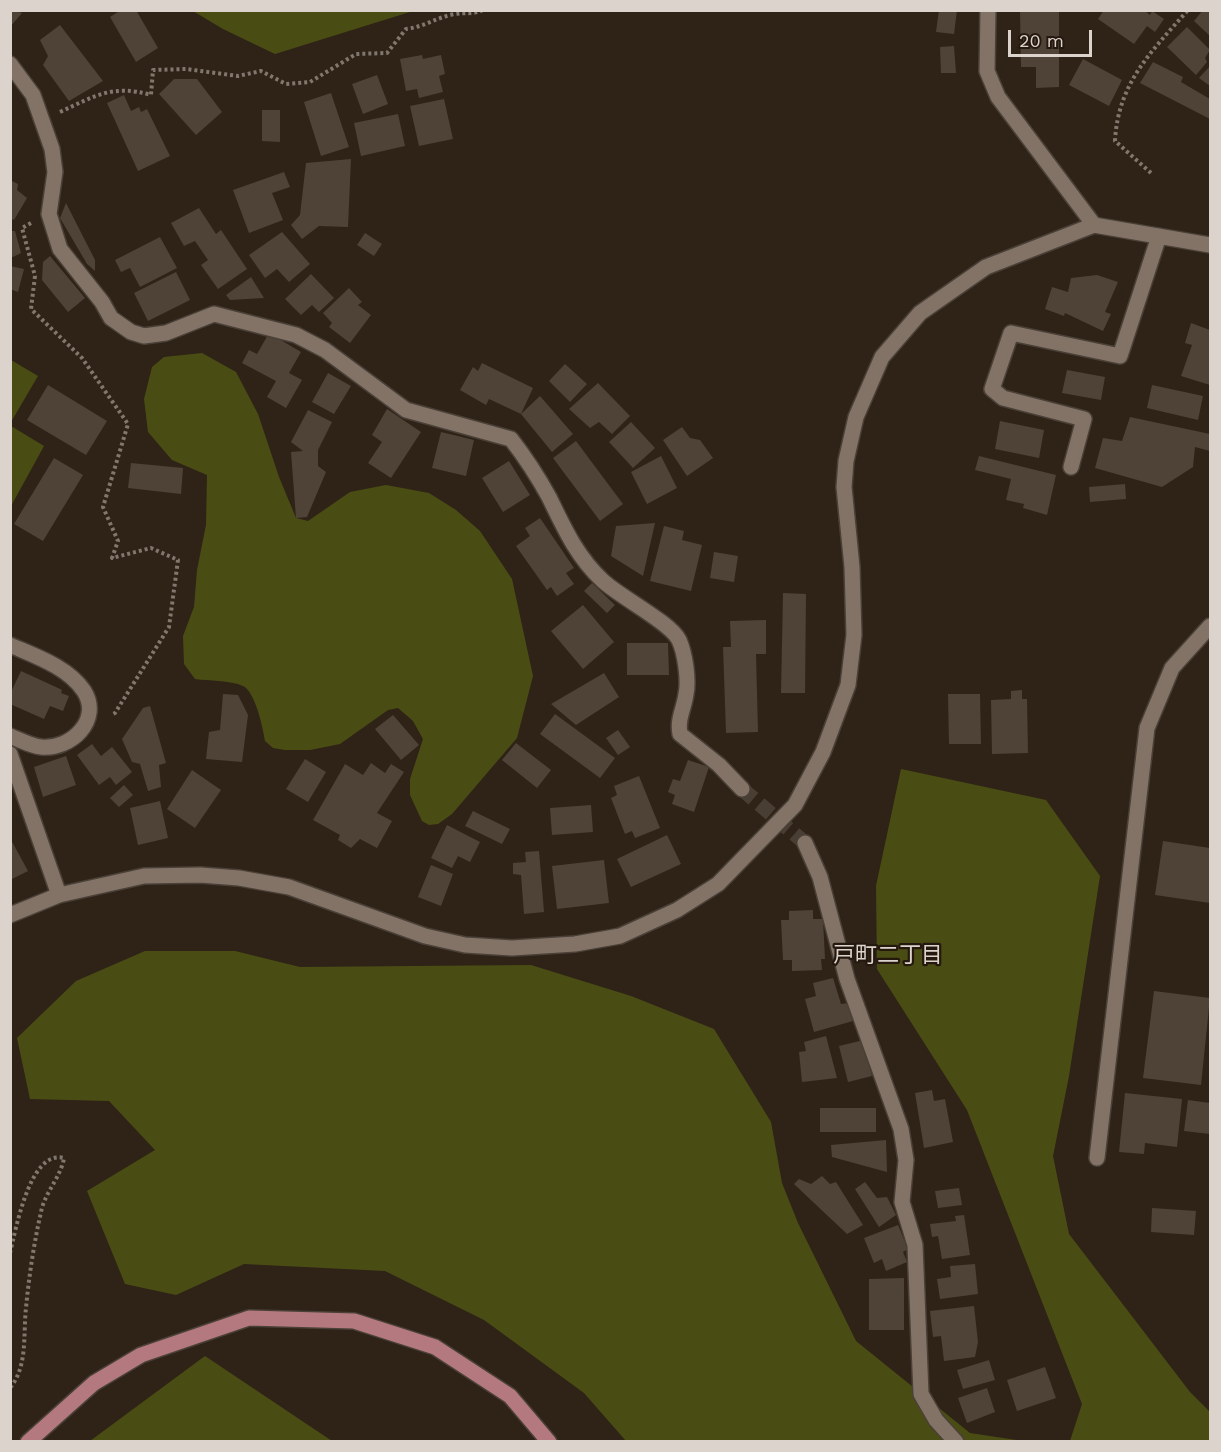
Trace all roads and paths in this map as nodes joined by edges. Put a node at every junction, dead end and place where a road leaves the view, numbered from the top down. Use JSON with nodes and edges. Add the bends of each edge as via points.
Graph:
{"nodes":[{"id":1,"x":483,"y":10,"type":"edge"},
{"id":2,"x":988,"y":10,"type":"edge"},
{"id":3,"x":1188,"y":10,"type":"edge"},
{"id":4,"x":10,"y":64,"type":"edge"},
{"id":5,"x":43,"y":120,"type":"junction"},
{"id":6,"x":1151,"y":173,"type":"dead end"},
{"id":7,"x":48,"y":214,"type":"junction"},
{"id":8,"x":1094,"y":225,"type":"junction"},
{"id":9,"x":1159,"y":236,"type":"junction"},
{"id":10,"x":1210,"y":245,"type":"edge"},
{"id":11,"x":1071,"y":467,"type":"dead end"},
{"id":12,"x":1210,"y":626,"type":"edge"},
{"id":13,"x":10,"y":645,"type":"edge"},
{"id":14,"x":115,"y":713,"type":"dead end"},
{"id":15,"x":10,"y":736,"type":"edge"},
{"id":16,"x":10,"y":754,"type":"edge"},
{"id":17,"x":742,"y":789,"type":"tunnel mouth"},
{"id":18,"x":805,"y":843,"type":"tunnel mouth"},
{"id":19,"x":58,"y":895,"type":"junction"},
{"id":20,"x":10,"y":915,"type":"edge"},
{"id":21,"x":1097,"y":1158,"type":"dead end"},
{"id":22,"x":10,"y":1253,"type":"edge"},
{"id":23,"x":10,"y":1388,"type":"edge"},
{"id":24,"x":28,"y":1442,"type":"edge"},
{"id":25,"x":549,"y":1442,"type":"edge"},
{"id":26,"x":956,"y":1442,"type":"edge"}],
"edges":[{"from":1,"to":5,"type":"path","via":[[406,29],[387,53],[356,54],[310,82],[286,84],[261,71],[238,76],[153,69],[151,94],[131,89],[108,90]]},
{"from":2,"to":8,"type":"street","via":[[987,70],[998,97]]},
{"from":3,"to":6,"type":"path","via":[[1134,74],[1116,114],[1115,141]]},
{"from":4,"to":5,"type":"street","via":[[33,95]]},
{"from":5,"to":7,"type":"street","via":[[55,172]]},
{"from":7,"to":14,"type":"path","via":[[22,228],[35,276],[31,309],[82,357],[128,424],[103,507],[118,540],[112,558],[151,548],[178,560],[168,627]]},
{"from":7,"to":17,"type":"street","via":[[60,249],[111,318],[132,332],[144,336],[166,333],[214,314],[296,335],[324,350],[406,410],[511,439],[582,559],[603,581],[672,630],[680,640],[687,693],[678,724],[680,734]]},
{"from":8,"to":9,"type":"street"},
{"from":8,"to":19,"type":"street","via":[[986,267],[920,313],[882,357],[856,417],[846,461],[844,487],[854,636],[848,685],[823,752],[795,805],[718,884],[677,910],[620,936],[512,948],[465,945],[425,936],[298,890],[238,878],[144,876]]},
{"from":9,"to":10,"type":"street"},
{"from":9,"to":11,"type":"street","via":[[1120,356],[1011,333],[992,389],[1003,398],[1084,419]]},
{"from":12,"to":21,"type":"street","via":[[1172,668],[1147,728]]},
{"from":13,"to":15,"type":"street","via":[[52,664],[74,680],[88,700],[89,716],[82,732],[62,743],[41,747]]},
{"from":16,"to":19,"type":"street"},
{"from":18,"to":26,"type":"street","via":[[827,897],[847,979],[901,1128],[906,1160],[902,1202],[915,1245],[921,1394],[936,1420]]},
{"from":19,"to":20,"type":"street"},
{"from":22,"to":23,"type":"path","via":[[25,1198],[38,1170],[48,1160],[64,1158],[41,1209],[26,1307],[22,1365]]},
{"from":24,"to":25,"type":"main road","via":[[94,1383],[141,1355],[249,1318],[354,1321],[435,1347],[510,1396]]}]}
